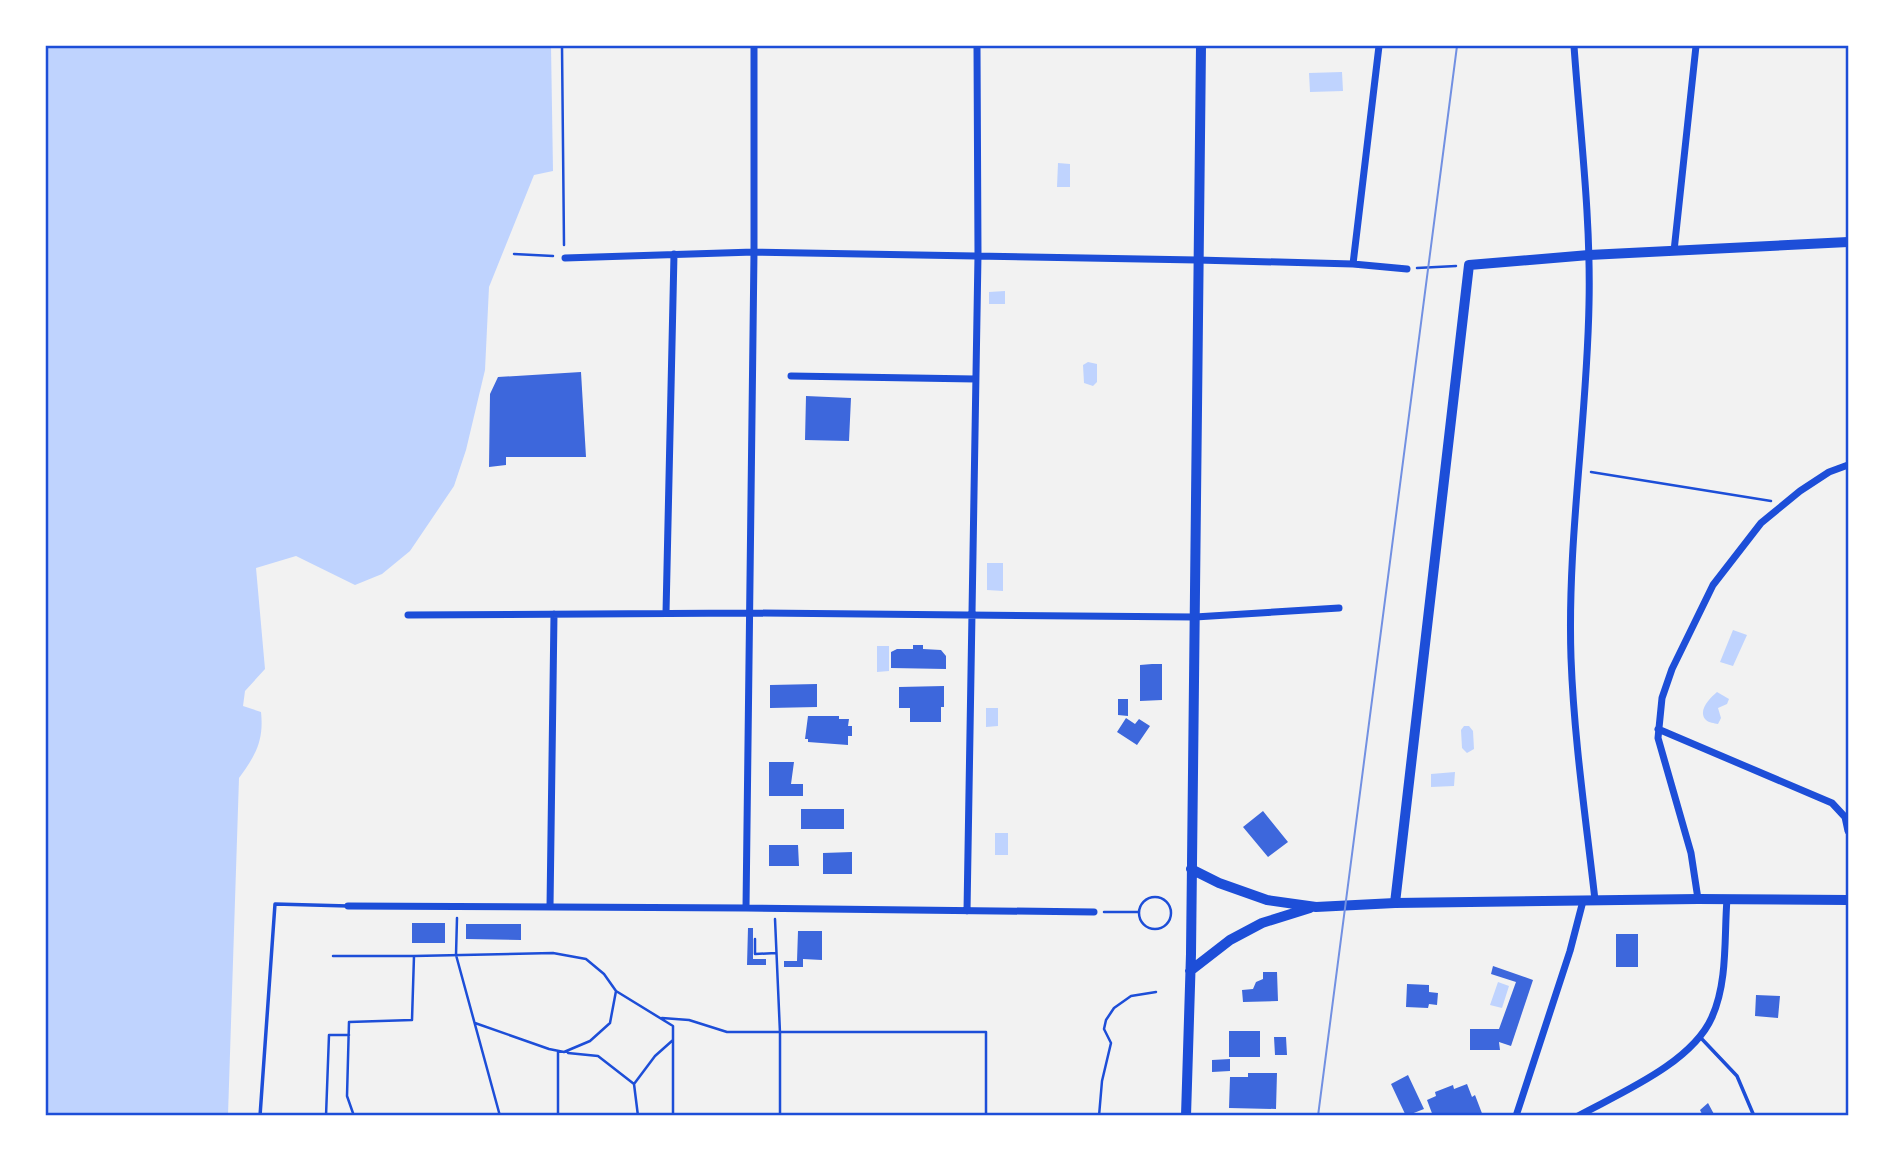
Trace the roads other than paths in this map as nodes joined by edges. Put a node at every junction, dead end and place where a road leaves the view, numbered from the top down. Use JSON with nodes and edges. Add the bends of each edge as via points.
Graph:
{"nodes":[{"id":1,"x":754,"y":46,"type":"edge"},
{"id":2,"x":977,"y":46,"type":"edge"},
{"id":3,"x":1201,"y":46,"type":"edge"},
{"id":4,"x":1379,"y":46,"type":"edge"},
{"id":5,"x":1574,"y":46,"type":"edge"},
{"id":6,"x":1696,"y":46,"type":"edge"},
{"id":7,"x":1849,"y":242,"type":"edge"},
{"id":8,"x":1674,"y":251,"type":"junction"},
{"id":9,"x":754,"y":252,"type":"junction"},
{"id":10,"x":674,"y":254,"type":"junction"},
{"id":11,"x":978,"y":255,"type":"junction"},
{"id":12,"x":1588,"y":255,"type":"junction"},
{"id":13,"x":565,"y":258,"type":"road end"},
{"id":14,"x":1197,"y":260,"type":"junction"},
{"id":15,"x":1353,"y":264,"type":"junction"},
{"id":16,"x":1407,"y":269,"type":"road end"},
{"id":17,"x":791,"y":376,"type":"dead end"},
{"id":18,"x":975,"y":379,"type":"junction"},
{"id":19,"x":1849,"y":465,"type":"edge"},
{"id":20,"x":1339,"y":608,"type":"dead end"},
{"id":21,"x":666,"y":613,"type":"junction"},
{"id":22,"x":749,"y":613,"type":"junction"},
{"id":23,"x":554,"y":614,"type":"junction"},
{"id":24,"x":408,"y":615,"type":"dead end"},
{"id":25,"x":971,"y":616,"type":"junction"},
{"id":26,"x":1195,"y":617,"type":"junction"},
{"id":27,"x":1658,"y":729,"type":"junction"},
{"id":28,"x":1849,"y":831,"type":"edge"},
{"id":29,"x":1191,"y":869,"type":"junction"},
{"id":30,"x":1698,"y":899,"type":"junction"},
{"id":31,"x":1727,"y":899,"type":"junction"},
{"id":32,"x":1595,"y":900,"type":"junction"},
{"id":33,"x":1849,"y":900,"type":"edge"},
{"id":34,"x":1583,"y":901,"type":"junction"},
{"id":35,"x":1395,"y":903,"type":"junction"},
{"id":36,"x":348,"y":906,"type":"joint"},
{"id":37,"x":550,"y":907,"type":"junction"},
{"id":38,"x":1316,"y":907,"type":"junction"},
{"id":39,"x":746,"y":908,"type":"junction"},
{"id":40,"x":967,"y":911,"type":"junction"},
{"id":41,"x":1094,"y":912,"type":"road end"},
{"id":42,"x":1190,"y":971,"type":"junction"},
{"id":43,"x":1700,"y":1037,"type":"junction"},
{"id":44,"x":1583,"y":1114,"type":"edge"},
{"id":45,"x":260,"y":1115,"type":"edge"},
{"id":46,"x":1186,"y":1115,"type":"edge"},
{"id":47,"x":1516,"y":1115,"type":"edge"},
{"id":48,"x":1754,"y":1115,"type":"edge"}],
"edges":[{"from":1,"to":9,"type":"street"},
{"from":2,"to":11,"type":"street"},
{"from":3,"to":14,"type":"main road"},
{"from":4,"to":15,"type":"street"},
{"from":5,"to":12,"type":"street"},
{"from":6,"to":8,"type":"street"},
{"from":7,"to":8,"type":"street"},
{"from":8,"to":12,"type":"street"},
{"from":9,"to":10,"type":"street"},
{"from":9,"to":11,"type":"street"},
{"from":9,"to":22,"type":"street"},
{"from":10,"to":13,"type":"street"},
{"from":10,"to":21,"type":"street"},
{"from":11,"to":14,"type":"street"},
{"from":11,"to":18,"type":"street"},
{"from":12,"to":32,"type":"street","via":[[1571,658]]},
{"from":12,"to":35,"type":"street","via":[[1469,265]]},
{"from":14,"to":15,"type":"street"},
{"from":14,"to":26,"type":"main road"},
{"from":15,"to":16,"type":"street"},
{"from":17,"to":18,"type":"street"},
{"from":18,"to":25,"type":"street"},
{"from":19,"to":27,"type":"street","via":[[1829,472],[1761,523],[1713,585],[1672,669]]},
{"from":20,"to":26,"type":"street"},
{"from":21,"to":22,"type":"street"},
{"from":21,"to":23,"type":"street"},
{"from":22,"to":25,"type":"street"},
{"from":22,"to":39,"type":"street"},
{"from":23,"to":24,"type":"street"},
{"from":23,"to":37,"type":"street"},
{"from":25,"to":26,"type":"street"},
{"from":25,"to":40,"type":"street"},
{"from":26,"to":29,"type":"main road"},
{"from":27,"to":28,"type":"street","via":[[1832,803]]},
{"from":27,"to":30,"type":"street","via":[[1691,853]]},
{"from":29,"to":38,"type":"main road","via":[[1268,900]]},
{"from":29,"to":42,"type":"main road"},
{"from":30,"to":31,"type":"main road"},
{"from":30,"to":32,"type":"main road"},
{"from":31,"to":33,"type":"main road"},
{"from":31,"to":43,"type":"street","via":[[1719,991]]},
{"from":32,"to":34,"type":"main road"},
{"from":34,"to":35,"type":"main road"},
{"from":34,"to":47,"type":"street"},
{"from":35,"to":38,"type":"main road"},
{"from":36,"to":37,"type":"street"},
{"from":36,"to":45,"type":"lane","via":[[275,904]]},
{"from":37,"to":39,"type":"street"},
{"from":38,"to":42,"type":"main road","via":[[1262,923],[1230,940]]},
{"from":39,"to":40,"type":"street"},
{"from":40,"to":41,"type":"street"},
{"from":42,"to":46,"type":"main road"},
{"from":43,"to":44,"type":"street","via":[[1680,1056]]},
{"from":43,"to":48,"type":"lane","via":[[1737,1076]]}]}
